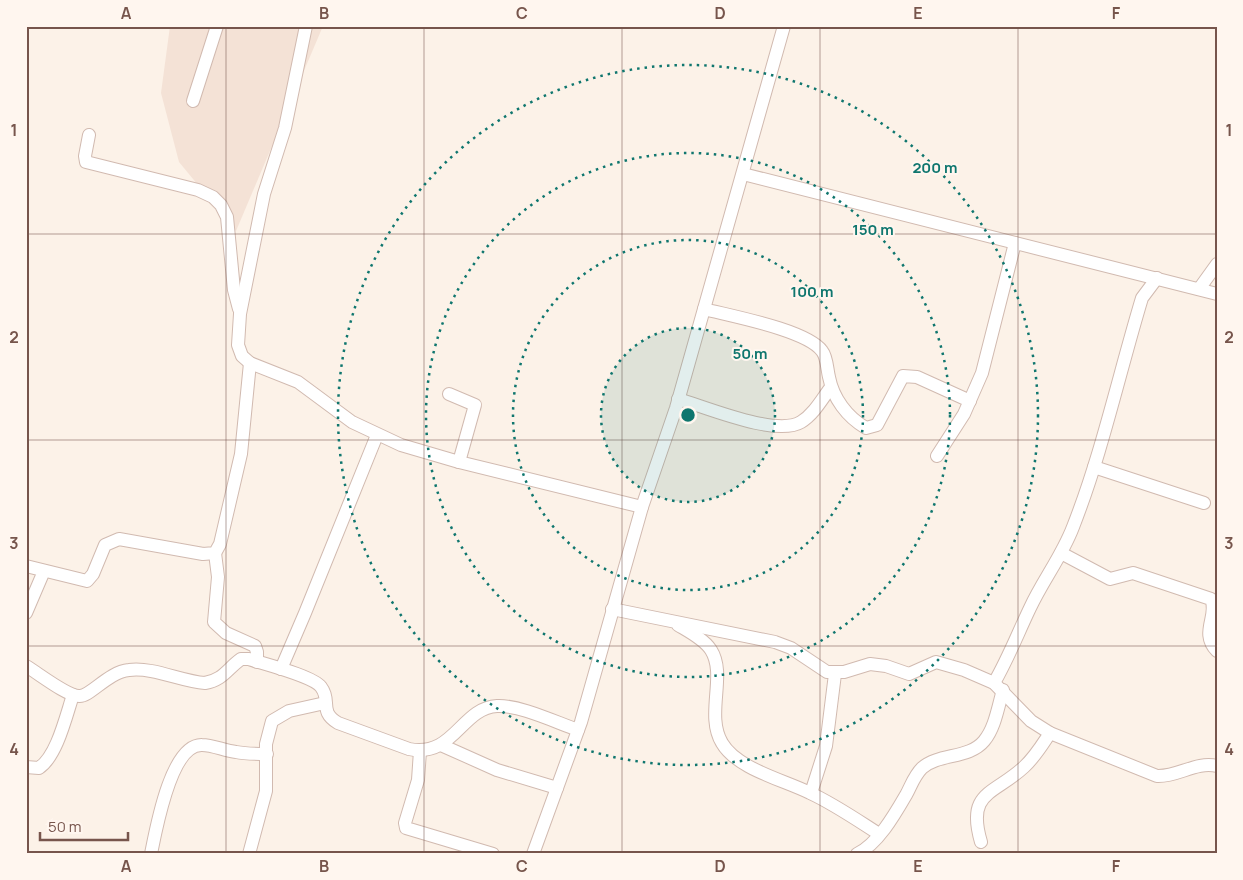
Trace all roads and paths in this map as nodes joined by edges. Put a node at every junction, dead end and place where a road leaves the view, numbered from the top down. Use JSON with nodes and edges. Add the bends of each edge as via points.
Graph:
{"nodes":[{"id":1,"x":217,"y":26,"type":"edge"},
{"id":2,"x":306,"y":26,"type":"edge"},
{"id":3,"x":784,"y":26,"type":"edge"},
{"id":4,"x":193,"y":101,"type":"dead end"},
{"id":5,"x":89,"y":135,"type":"dead end"},
{"id":6,"x":743,"y":174,"type":"junction"},
{"id":7,"x":1015,"y":243,"type":"junction"},
{"id":8,"x":1217,"y":264,"type":"edge"},
{"id":9,"x":1157,"y":278,"type":"junction"},
{"id":10,"x":1199,"y":289,"type":"junction"},
{"id":11,"x":1217,"y":294,"type":"edge"},
{"id":12,"x":704,"y":309,"type":"junction"},
{"id":13,"x":240,"y":314,"type":"junction"},
{"id":14,"x":250,"y":362,"type":"junction"},
{"id":15,"x":831,"y":387,"type":"junction"},
{"id":16,"x":448,"y":394,"type":"dead end"},
{"id":17,"x":678,"y":399,"type":"junction"},
{"id":18,"x":970,"y":401,"type":"junction"},
{"id":19,"x":377,"y":435,"type":"junction"},
{"id":20,"x":937,"y":456,"type":"dead end"},
{"id":21,"x":459,"y":462,"type":"junction"},
{"id":22,"x":1094,"y":467,"type":"junction"},
{"id":23,"x":1204,"y":503,"type":"dead end"},
{"id":24,"x":642,"y":507,"type":"junction"},
{"id":25,"x":215,"y":553,"type":"junction"},
{"id":26,"x":1061,"y":553,"type":"junction"},
{"id":27,"x":26,"y":566,"type":"edge"},
{"id":28,"x":44,"y":571,"type":"junction"},
{"id":29,"x":612,"y":609,"type":"junction"},
{"id":30,"x":26,"y":613,"type":"edge"},
{"id":31,"x":672,"y":620,"type":"junction"},
{"id":32,"x":1217,"y":651,"type":"edge"},
{"id":33,"x":257,"y":662,"type":"junction"},
{"id":34,"x":26,"y":666,"type":"edge"},
{"id":35,"x":281,"y":669,"type":"junction"},
{"id":36,"x":835,"y":674,"type":"junction"},
{"id":37,"x":998,"y":687,"type":"junction"},
{"id":38,"x":73,"y":695,"type":"junction"},
{"id":39,"x":325,"y":703,"type":"junction"},
{"id":40,"x":578,"y":730,"type":"junction"},
{"id":41,"x":1050,"y":733,"type":"junction"},
{"id":42,"x":441,"y":745,"type":"junction"},
{"id":43,"x":420,"y":751,"type":"junction"},
{"id":44,"x":267,"y":754,"type":"junction"},
{"id":45,"x":1217,"y":766,"type":"edge"},
{"id":46,"x":26,"y":767,"type":"edge"},
{"id":47,"x":557,"y":788,"type":"junction"},
{"id":48,"x":811,"y":793,"type":"junction"},
{"id":49,"x":879,"y":834,"type":"junction"},
{"id":50,"x":981,"y":842,"type":"dead end"},
{"id":51,"x":151,"y":854,"type":"edge"},
{"id":52,"x":249,"y":854,"type":"edge"},
{"id":53,"x":493,"y":854,"type":"edge"},
{"id":54,"x":533,"y":854,"type":"edge"},
{"id":55,"x":857,"y":854,"type":"edge"}],
"edges":[{"from":1,"to":4,"type":"street"},
{"from":2,"to":13,"type":"street","via":[[285,128],[264,194]]},
{"from":3,"to":6,"type":"street"},
{"from":5,"to":13,"type":"street","via":[[86,162],[198,190],[221,205],[230,232],[233,280]]},
{"from":6,"to":7,"type":"street"},
{"from":6,"to":12,"type":"street"},
{"from":7,"to":9,"type":"street"},
{"from":7,"to":18,"type":"street","via":[[982,373]]},
{"from":8,"to":10,"type":"street"},
{"from":9,"to":10,"type":"street"},
{"from":9,"to":22,"type":"street","via":[[1142,298]]},
{"from":10,"to":11,"type":"street"},
{"from":12,"to":15,"type":"street","via":[[768,326],[814,343],[823,352]]},
{"from":12,"to":17,"type":"street"},
{"from":13,"to":14,"type":"street","via":[[238,345],[242,356]]},
{"from":14,"to":19,"type":"street","via":[[308,388],[352,422]]},
{"from":14,"to":25,"type":"street","via":[[241,454],[220,544]]},
{"from":15,"to":17,"type":"street","via":[[812,413],[800,423],[783,427]]},
{"from":15,"to":18,"type":"street","via":[[844,409],[866,428],[877,425],[903,376],[917,377]]},
{"from":16,"to":21,"type":"street","via":[[475,405]]},
{"from":17,"to":24,"type":"street"},
{"from":18,"to":20,"type":"street"},
{"from":19,"to":21,"type":"street"},
{"from":19,"to":35,"type":"street"},
{"from":21,"to":24,"type":"street"},
{"from":22,"to":23,"type":"street"},
{"from":22,"to":26,"type":"street"},
{"from":24,"to":29,"type":"street"},
{"from":25,"to":28,"type":"street","via":[[203,554],[119,539],[105,545],[87,581]]},
{"from":25,"to":33,"type":"street","via":[[218,577],[214,622],[226,633],[255,646]]},
{"from":26,"to":32,"type":"street","via":[[1110,579],[1133,573],[1211,599],[1210,642]]},
{"from":26,"to":37,"type":"street","via":[[1031,605]]},
{"from":27,"to":28,"type":"street"},
{"from":28,"to":30,"type":"street"},
{"from":29,"to":31,"type":"street"},
{"from":29,"to":40,"type":"street"},
{"from":31,"to":36,"type":"street","via":[[775,642],[791,648],[820,669]]},
{"from":31,"to":48,"type":"street","via":[[711,650],[715,662],[716,729],[731,755]]},
{"from":33,"to":35,"type":"street"},
{"from":33,"to":38,"type":"street","via":[[241,659],[225,676],[205,682],[131,669],[106,678],[85,695]]},
{"from":34,"to":38,"type":"street"},
{"from":35,"to":39,"type":"street","via":[[315,682],[325,694]]},
{"from":36,"to":37,"type":"street","via":[[870,664],[909,674],[936,662],[946,663]]},
{"from":36,"to":48,"type":"street","via":[[826,746]]},
{"from":37,"to":41,"type":"street","via":[[1031,721]]},
{"from":37,"to":49,"type":"street","via":[[990,732],[983,742],[973,750],[928,763],[920,770]]},
{"from":38,"to":46,"type":"street","via":[[46,764],[39,768]]},
{"from":39,"to":43,"type":"street","via":[[330,718],[338,723],[408,750]]},
{"from":39,"to":44,"type":"street","via":[[289,711],[272,721]]},
{"from":40,"to":42,"type":"street","via":[[498,706],[479,712]]},
{"from":40,"to":47,"type":"street"},
{"from":41,"to":45,"type":"street","via":[[1158,776],[1174,776],[1203,765]]},
{"from":41,"to":50,"type":"street","via":[[1025,766],[984,796],[977,808],[975,822]]},
{"from":42,"to":43,"type":"street"},
{"from":42,"to":47,"type":"street","via":[[497,770]]},
{"from":43,"to":53,"type":"street","via":[[418,780],[406,828]]},
{"from":44,"to":51,"type":"street","via":[[203,745],[193,746],[182,754],[167,792]]},
{"from":44,"to":52,"type":"street","via":[[266,791]]},
{"from":47,"to":54,"type":"street"},
{"from":48,"to":49,"type":"street"},
{"from":49,"to":55,"type":"street"}]}
